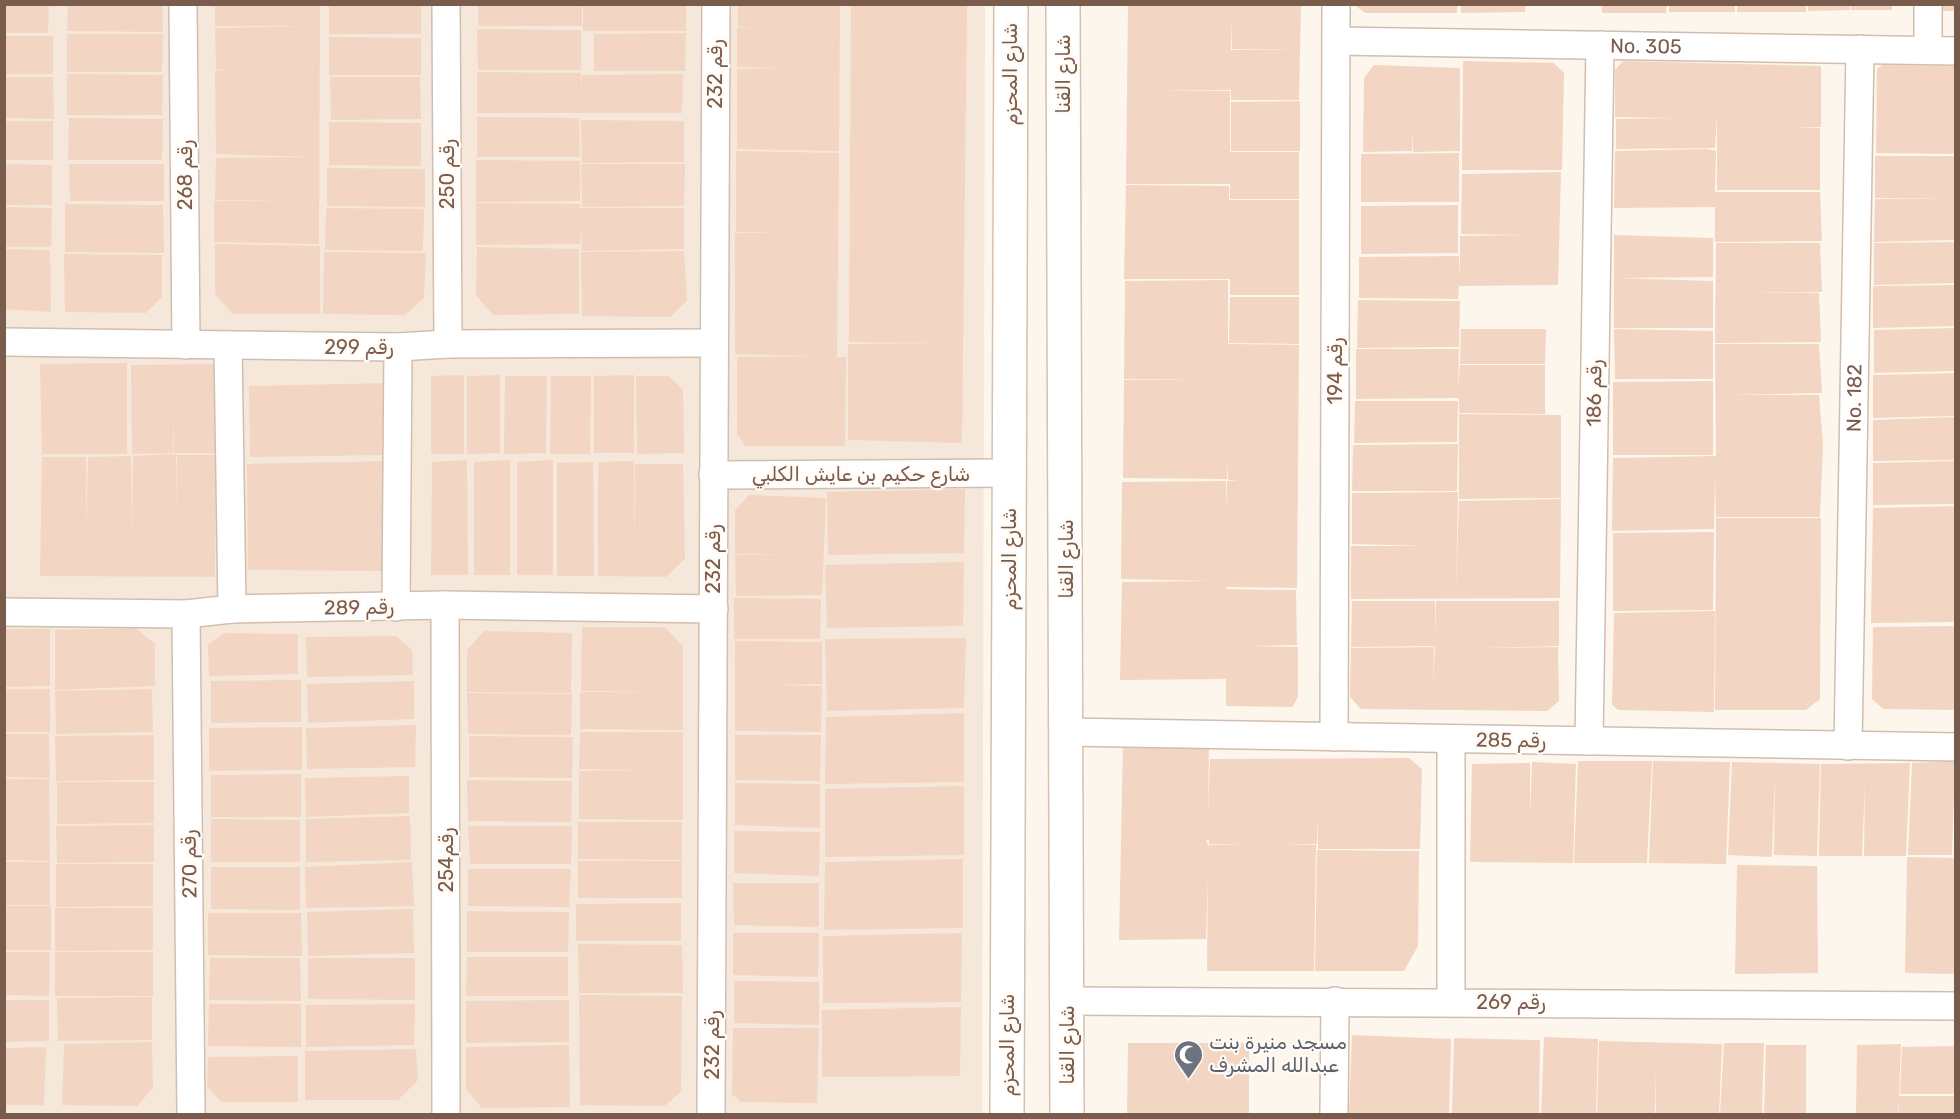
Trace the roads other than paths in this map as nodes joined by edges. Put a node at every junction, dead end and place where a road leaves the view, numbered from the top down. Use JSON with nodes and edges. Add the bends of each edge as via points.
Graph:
{"nodes":[{"id":1,"x":183,"y":4,"type":"edge"},
{"id":2,"x":446,"y":4,"type":"edge"},
{"id":3,"x":716,"y":4,"type":"edge"},
{"id":4,"x":1011,"y":4,"type":"edge"},
{"id":5,"x":1063,"y":4,"type":"edge"},
{"id":6,"x":1336,"y":4,"type":"edge"},
{"id":7,"x":1928,"y":4,"type":"edge"},
{"id":8,"x":1336,"y":41,"type":"junction"},
{"id":9,"x":1600,"y":45,"type":"junction"},
{"id":10,"x":1860,"y":49,"type":"junction"},
{"id":11,"x":1928,"y":50,"type":"junction"},
{"id":12,"x":1956,"y":51,"type":"edge"},
{"id":13,"x":4,"y":342,"type":"edge"},
{"id":14,"x":714,"y":343,"type":"junction"},
{"id":15,"x":448,"y":344,"type":"junction"},
{"id":16,"x":186,"y":345,"type":"junction"},
{"id":17,"x":228,"y":345,"type":"junction"},
{"id":18,"x":398,"y":347,"type":"junction"},
{"id":19,"x":1009,"y":473,"type":"junction"},
{"id":20,"x":713,"y":475,"type":"junction"},
{"id":21,"x":446,"y":605,"type":"junction"},
{"id":22,"x":396,"y":607,"type":"junction"},
{"id":23,"x":232,"y":609,"type":"junction"},
{"id":24,"x":714,"y":609,"type":"junction"},
{"id":25,"x":4,"y":612,"type":"edge"},
{"id":26,"x":186,"y":614,"type":"junction"},
{"id":27,"x":1067,"y":732,"type":"junction"},
{"id":28,"x":1334,"y":737,"type":"junction"},
{"id":29,"x":1451,"y":739,"type":"junction"},
{"id":30,"x":1589,"y":741,"type":"junction"},
{"id":31,"x":1848,"y":746,"type":"junction"},
{"id":32,"x":1956,"y":747,"type":"edge"},
{"id":33,"x":1067,"y":1001,"type":"junction"},
{"id":34,"x":1335,"y":1001,"type":"junction"},
{"id":35,"x":1450,"y":1002,"type":"junction"},
{"id":36,"x":1956,"y":1006,"type":"edge"},
{"id":37,"x":191,"y":1114,"type":"edge"},
{"id":38,"x":446,"y":1114,"type":"edge"},
{"id":39,"x":711,"y":1114,"type":"edge"},
{"id":40,"x":1007,"y":1114,"type":"edge"},
{"id":41,"x":1067,"y":1114,"type":"edge"},
{"id":42,"x":1334,"y":1114,"type":"edge"}],
"edges":[{"from":1,"to":16,"type":"street","name":"رقم 268"},
{"from":2,"to":15,"type":"street","name":"رقم 250"},
{"from":3,"to":14,"type":"street","name":"رقم 232"},
{"from":4,"to":19,"type":"street","name":"شارع المحزم"},
{"from":5,"to":27,"type":"street","name":"شارع القنا"},
{"from":6,"to":8,"type":"street","name":"رقم 194"},
{"from":7,"to":11,"type":"street"},
{"from":8,"to":9,"type":"street","name":"No. 305"},
{"from":8,"to":28,"type":"street","name":"رقم 194"},
{"from":9,"to":10,"type":"street","name":"No. 305"},
{"from":9,"to":30,"type":"street","name":"رقم 186"},
{"from":10,"to":11,"type":"street","name":"No. 305"},
{"from":10,"to":31,"type":"street","name":"No. 182"},
{"from":11,"to":12,"type":"street","name":"No. 305"},
{"from":13,"to":16,"type":"street","name":"رقم 299"},
{"from":14,"to":15,"type":"street","name":"رقم 299"},
{"from":14,"to":20,"type":"street","name":"رقم 232"},
{"from":15,"to":18,"type":"street","name":"رقم 299"},
{"from":16,"to":17,"type":"street","name":"رقم 299"},
{"from":17,"to":18,"type":"street","name":"رقم 299"},
{"from":17,"to":23,"type":"street"},
{"from":18,"to":22,"type":"street"},
{"from":19,"to":20,"type":"street","name":"شارع حكيم بن عايش الكلبي"},
{"from":19,"to":40,"type":"street","name":"شارع المحزم"},
{"from":20,"to":24,"type":"street","name":"رقم 232"},
{"from":21,"to":22,"type":"street","name":"رقم 289"},
{"from":21,"to":24,"type":"street","name":"رقم 289"},
{"from":21,"to":38,"type":"street","name":"رقم254"},
{"from":22,"to":23,"type":"street","name":"رقم 289"},
{"from":23,"to":26,"type":"street","name":"رقم 289"},
{"from":24,"to":39,"type":"street","name":"رقم 232"},
{"from":25,"to":26,"type":"street","name":"رقم 289"},
{"from":26,"to":37,"type":"street","name":"رقم 270"},
{"from":27,"to":28,"type":"street","name":"رقم 285"},
{"from":27,"to":33,"type":"street","name":"شارع القنا"},
{"from":28,"to":29,"type":"street","name":"رقم 285"},
{"from":29,"to":30,"type":"street","name":"رقم 285"},
{"from":29,"to":35,"type":"street"},
{"from":30,"to":31,"type":"street","name":"رقم 285"},
{"from":31,"to":32,"type":"street","name":"رقم 285"},
{"from":33,"to":34,"type":"street","name":"رقم 269"},
{"from":33,"to":41,"type":"street","name":"شارع القنا"},
{"from":34,"to":35,"type":"street","name":"رقم 269"},
{"from":34,"to":42,"type":"street"},
{"from":35,"to":36,"type":"street","name":"رقم 269"}]}
